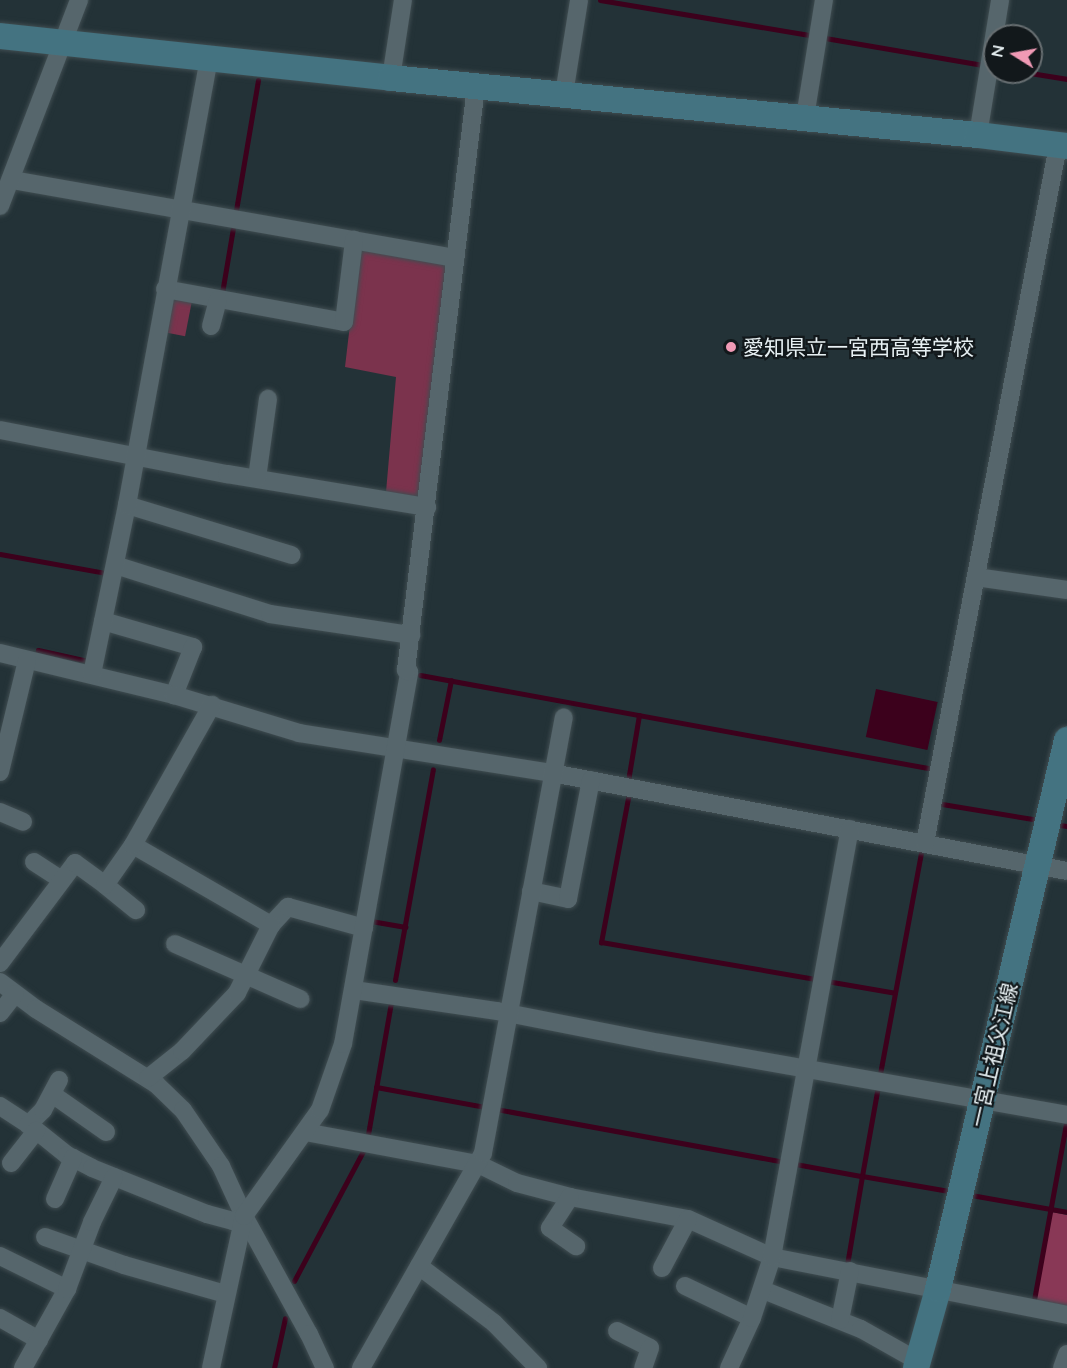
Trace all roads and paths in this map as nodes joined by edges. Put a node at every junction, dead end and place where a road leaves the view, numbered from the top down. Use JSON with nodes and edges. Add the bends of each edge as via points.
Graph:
{"nodes":[{"id":1,"x":79,"y":0,"type":"edge"},
{"id":2,"x":403,"y":0,"type":"edge"},
{"id":3,"x":579,"y":0,"type":"edge"},
{"id":4,"x":825,"y":0,"type":"edge"},
{"id":5,"x":1000,"y":0,"type":"edge"},
{"id":6,"x":0,"y":36,"type":"edge"},
{"id":7,"x":63,"y":42,"type":"junction"},
{"id":8,"x":209,"y":59,"type":"junction"},
{"id":9,"x":391,"y":78,"type":"junction"},
{"id":10,"x":476,"y":86,"type":"junction"},
{"id":11,"x":564,"y":94,"type":"junction"},
{"id":12,"x":805,"y":117,"type":"junction"},
{"id":13,"x":978,"y":135,"type":"junction"},
{"id":14,"x":1063,"y":146,"type":"edge"},
{"id":15,"x":8,"y":172,"type":"edge"},
{"id":16,"x":0,"y":207,"type":"edge"},
{"id":17,"x":180,"y":208,"type":"junction"},
{"id":18,"x":354,"y":240,"type":"junction"},
{"id":19,"x":455,"y":258,"type":"junction"},
{"id":20,"x":165,"y":289,"type":"junction"},
{"id":21,"x":218,"y":300,"type":"junction"},
{"id":22,"x":211,"y":326,"type":"dead end"},
{"id":23,"x":268,"y":399,"type":"dead end"},
{"id":24,"x":0,"y":430,"type":"edge"},
{"id":25,"x":135,"y":456,"type":"junction"},
{"id":26,"x":257,"y":478,"type":"junction"},
{"id":27,"x":127,"y":505,"type":"junction"},
{"id":28,"x":426,"y":507,"type":"junction"},
{"id":29,"x":292,"y":555,"type":"dead end"},
{"id":30,"x":115,"y":565,"type":"junction"},
{"id":31,"x":976,"y":577,"type":"junction"},
{"id":32,"x":1067,"y":590,"type":"edge"},
{"id":33,"x":103,"y":621,"type":"junction"},
{"id":34,"x":411,"y":635,"type":"junction"},
{"id":35,"x":0,"y":653,"type":"edge"},
{"id":36,"x":27,"y":660,"type":"junction"},
{"id":37,"x":92,"y":674,"type":"junction"},
{"id":38,"x":174,"y":695,"type":"junction"},
{"id":39,"x":212,"y":705,"type":"junction"},
{"id":40,"x":564,"y":717,"type":"dead end"},
{"id":41,"x":1067,"y":740,"type":"edge"},
{"id":42,"x":397,"y":747,"type":"junction"},
{"id":43,"x":0,"y":772,"type":"edge"},
{"id":44,"x":552,"y":773,"type":"junction"},
{"id":45,"x":591,"y":780,"type":"junction"},
{"id":46,"x":0,"y":812,"type":"edge"},
{"id":47,"x":23,"y":822,"type":"dead end"},
{"id":48,"x":850,"y":829,"type":"junction"},
{"id":49,"x":926,"y":843,"type":"junction"},
{"id":50,"x":133,"y":845,"type":"junction"},
{"id":51,"x":34,"y":862,"type":"dead end"},
{"id":52,"x":1037,"y":866,"type":"junction"},
{"id":53,"x":1067,"y":871,"type":"edge"},
{"id":54,"x":62,"y":880,"type":"junction"},
{"id":55,"x":105,"y":885,"type":"junction"},
{"id":56,"x":531,"y":891,"type":"junction"},
{"id":57,"x":136,"y":910,"type":"dead end"},
{"id":58,"x":271,"y":925,"type":"junction"},
{"id":59,"x":364,"y":928,"type":"junction"},
{"id":60,"x":175,"y":944,"type":"dead end"},
{"id":61,"x":0,"y":963,"type":"edge"},
{"id":62,"x":245,"y":977,"type":"junction"},
{"id":63,"x":0,"y":982,"type":"edge"},
{"id":64,"x":354,"y":990,"type":"junction"},
{"id":65,"x":15,"y":994,"type":"junction"},
{"id":66,"x":300,"y":999,"type":"dead end"},
{"id":67,"x":0,"y":1013,"type":"edge"},
{"id":68,"x":510,"y":1014,"type":"junction"},
{"id":69,"x":808,"y":1068,"type":"junction"},
{"id":70,"x":148,"y":1078,"type":"junction"},
{"id":71,"x":982,"y":1100,"type":"junction"},
{"id":72,"x":0,"y":1106,"type":"edge"},
{"id":73,"x":1067,"y":1115,"type":"edge"},
{"id":74,"x":32,"y":1128,"type":"junction"},
{"id":75,"x":106,"y":1132,"type":"dead end"},
{"id":76,"x":305,"y":1132,"type":"junction"},
{"id":77,"x":73,"y":1158,"type":"junction"},
{"id":78,"x":11,"y":1163,"type":"dead end"},
{"id":79,"x":478,"y":1164,"type":"junction"},
{"id":80,"x":114,"y":1177,"type":"junction"},
{"id":81,"x":570,"y":1197,"type":"junction"},
{"id":82,"x":55,"y":1199,"type":"dead end"},
{"id":83,"x":244,"y":1216,"type":"junction"},
{"id":84,"x":688,"y":1219,"type":"junction"},
{"id":85,"x":45,"y":1237,"type":"dead end"},
{"id":86,"x":576,"y":1246,"type":"dead end"},
{"id":87,"x":82,"y":1252,"type":"junction"},
{"id":88,"x":0,"y":1256,"type":"edge"},
{"id":89,"x":772,"y":1257,"type":"junction"},
{"id":90,"x":419,"y":1266,"type":"junction"},
{"id":91,"x":662,"y":1268,"type":"dead end"},
{"id":92,"x":849,"y":1271,"type":"junction"},
{"id":93,"x":685,"y":1286,"type":"dead end"},
{"id":94,"x":67,"y":1289,"type":"junction"},
{"id":95,"x":938,"y":1289,"type":"junction"},
{"id":96,"x":763,"y":1290,"type":"junction"},
{"id":97,"x":226,"y":1294,"type":"junction"},
{"id":98,"x":1067,"y":1315,"type":"edge"},
{"id":99,"x":0,"y":1318,"type":"edge"},
{"id":100,"x":752,"y":1318,"type":"junction"},
{"id":101,"x":840,"y":1320,"type":"junction"},
{"id":102,"x":616,"y":1331,"type":"dead end"},
{"id":103,"x":39,"y":1340,"type":"junction"},
{"id":104,"x":1067,"y":1354,"type":"edge"},
{"id":105,"x":923,"y":1366,"type":"edge"},
{"id":106,"x":23,"y":1368,"type":"edge"},
{"id":107,"x":211,"y":1368,"type":"edge"},
{"id":108,"x":325,"y":1368,"type":"edge"},
{"id":109,"x":361,"y":1368,"type":"edge"},
{"id":110,"x":538,"y":1368,"type":"edge"},
{"id":111,"x":643,"y":1368,"type":"edge"},
{"id":112,"x":729,"y":1368,"type":"edge"},
{"id":113,"x":1062,"y":1368,"type":"edge"}],
"edges":[{"from":1,"to":7,"type":"street"},
{"from":2,"to":9,"type":"street"},
{"from":3,"to":11,"type":"street"},
{"from":4,"to":12,"type":"street"},
{"from":5,"to":13,"type":"street"},
{"from":6,"to":7,"type":"street"},
{"from":7,"to":8,"type":"street"},
{"from":7,"to":15,"type":"street"},
{"from":8,"to":9,"type":"street"},
{"from":8,"to":17,"type":"street"},
{"from":9,"to":10,"type":"street"},
{"from":10,"to":11,"type":"street"},
{"from":10,"to":19,"type":"street"},
{"from":11,"to":12,"type":"street"},
{"from":12,"to":13,"type":"street"},
{"from":13,"to":14,"type":"street"},
{"from":14,"to":31,"type":"street"},
{"from":15,"to":16,"type":"street"},
{"from":15,"to":17,"type":"street"},
{"from":17,"to":18,"type":"street"},
{"from":17,"to":20,"type":"street"},
{"from":18,"to":19,"type":"street"},
{"from":18,"to":21,"type":"street","via":[[344,322]]},
{"from":19,"to":28,"type":"street"},
{"from":20,"to":21,"type":"street"},
{"from":20,"to":25,"type":"street"},
{"from":21,"to":22,"type":"street"},
{"from":23,"to":26,"type":"street"},
{"from":24,"to":25,"type":"street"},
{"from":25,"to":26,"type":"street"},
{"from":25,"to":27,"type":"street"},
{"from":26,"to":28,"type":"street"},
{"from":27,"to":29,"type":"street"},
{"from":27,"to":30,"type":"street"},
{"from":28,"to":34,"type":"street"},
{"from":30,"to":33,"type":"street"},
{"from":30,"to":34,"type":"street","via":[[270,614]]},
{"from":31,"to":32,"type":"street"},
{"from":31,"to":49,"type":"street"},
{"from":33,"to":37,"type":"street"},
{"from":33,"to":38,"type":"street","via":[[193,647]]},
{"from":34,"to":42,"type":"street"},
{"from":35,"to":36,"type":"street"},
{"from":36,"to":37,"type":"street"},
{"from":36,"to":43,"type":"street"},
{"from":37,"to":38,"type":"street"},
{"from":38,"to":39,"type":"street"},
{"from":39,"to":42,"type":"street","via":[[299,733]]},
{"from":39,"to":50,"type":"street"},
{"from":40,"to":44,"type":"street"},
{"from":41,"to":52,"type":"street","name":"一宮上祖父江線"},
{"from":42,"to":44,"type":"street"},
{"from":42,"to":59,"type":"street"},
{"from":44,"to":45,"type":"street"},
{"from":44,"to":56,"type":"street"},
{"from":45,"to":48,"type":"street"},
{"from":45,"to":56,"type":"street","via":[[568,899]]},
{"from":46,"to":47,"type":"street"},
{"from":48,"to":49,"type":"street"},
{"from":48,"to":69,"type":"street"},
{"from":49,"to":52,"type":"street"},
{"from":50,"to":55,"type":"street"},
{"from":50,"to":58,"type":"street"},
{"from":51,"to":54,"type":"street"},
{"from":52,"to":53,"type":"street"},
{"from":52,"to":71,"type":"street","name":"一宮上祖父江線"},
{"from":54,"to":55,"type":"street","via":[[75,863]]},
{"from":54,"to":61,"type":"street"},
{"from":55,"to":57,"type":"street"},
{"from":56,"to":68,"type":"street"},
{"from":58,"to":59,"type":"street","via":[[288,907]]},
{"from":58,"to":62,"type":"street"},
{"from":59,"to":64,"type":"street"},
{"from":60,"to":62,"type":"street"},
{"from":62,"to":66,"type":"street"},
{"from":62,"to":70,"type":"street","via":[[237,993],[214,1019]]},
{"from":63,"to":65,"type":"street"},
{"from":64,"to":68,"type":"street"},
{"from":64,"to":76,"type":"street","via":[[343,1044],[320,1110]]},
{"from":65,"to":67,"type":"street"},
{"from":65,"to":70,"type":"street"},
{"from":68,"to":69,"type":"street"},
{"from":68,"to":79,"type":"street"},
{"from":69,"to":71,"type":"street"},
{"from":69,"to":89,"type":"street"},
{"from":70,"to":83,"type":"street","via":[[183,1110],[221,1166]]},
{"from":71,"to":73,"type":"street"},
{"from":71,"to":95,"type":"street","name":"一宮上祖父江線"},
{"from":72,"to":74,"type":"street"},
{"from":74,"to":75,"type":"street","via":[[56,1087]]},
{"from":74,"to":77,"type":"street"},
{"from":74,"to":78,"type":"street"},
{"from":76,"to":79,"type":"street"},
{"from":76,"to":83,"type":"street"},
{"from":77,"to":80,"type":"street"},
{"from":77,"to":82,"type":"street"},
{"from":79,"to":81,"type":"street","via":[[516,1183]]},
{"from":79,"to":90,"type":"street"},
{"from":80,"to":83,"type":"street","via":[[207,1214],[233,1221]]},
{"from":80,"to":87,"type":"street"},
{"from":81,"to":84,"type":"street"},
{"from":81,"to":86,"type":"street","via":[[550,1228]]},
{"from":83,"to":97,"type":"street"},
{"from":83,"to":108,"type":"street"},
{"from":84,"to":89,"type":"street"},
{"from":84,"to":91,"type":"street"},
{"from":85,"to":87,"type":"street"},
{"from":87,"to":94,"type":"street"},
{"from":87,"to":97,"type":"street"},
{"from":88,"to":94,"type":"street"},
{"from":89,"to":92,"type":"street"},
{"from":89,"to":96,"type":"street"},
{"from":90,"to":109,"type":"street"},
{"from":90,"to":110,"type":"street","via":[[494,1323]]},
{"from":92,"to":95,"type":"street"},
{"from":92,"to":101,"type":"street"},
{"from":93,"to":100,"type":"street"},
{"from":94,"to":103,"type":"street"},
{"from":95,"to":98,"type":"street"},
{"from":95,"to":105,"type":"street","name":"一宮上祖父江線"},
{"from":96,"to":100,"type":"street"},
{"from":96,"to":101,"type":"street"},
{"from":97,"to":107,"type":"street"},
{"from":99,"to":103,"type":"street"},
{"from":100,"to":112,"type":"street"},
{"from":101,"to":105,"type":"street"},
{"from":102,"to":111,"type":"street","via":[[650,1348]]},
{"from":103,"to":106,"type":"street"},
{"from":104,"to":113,"type":"street"}]}
